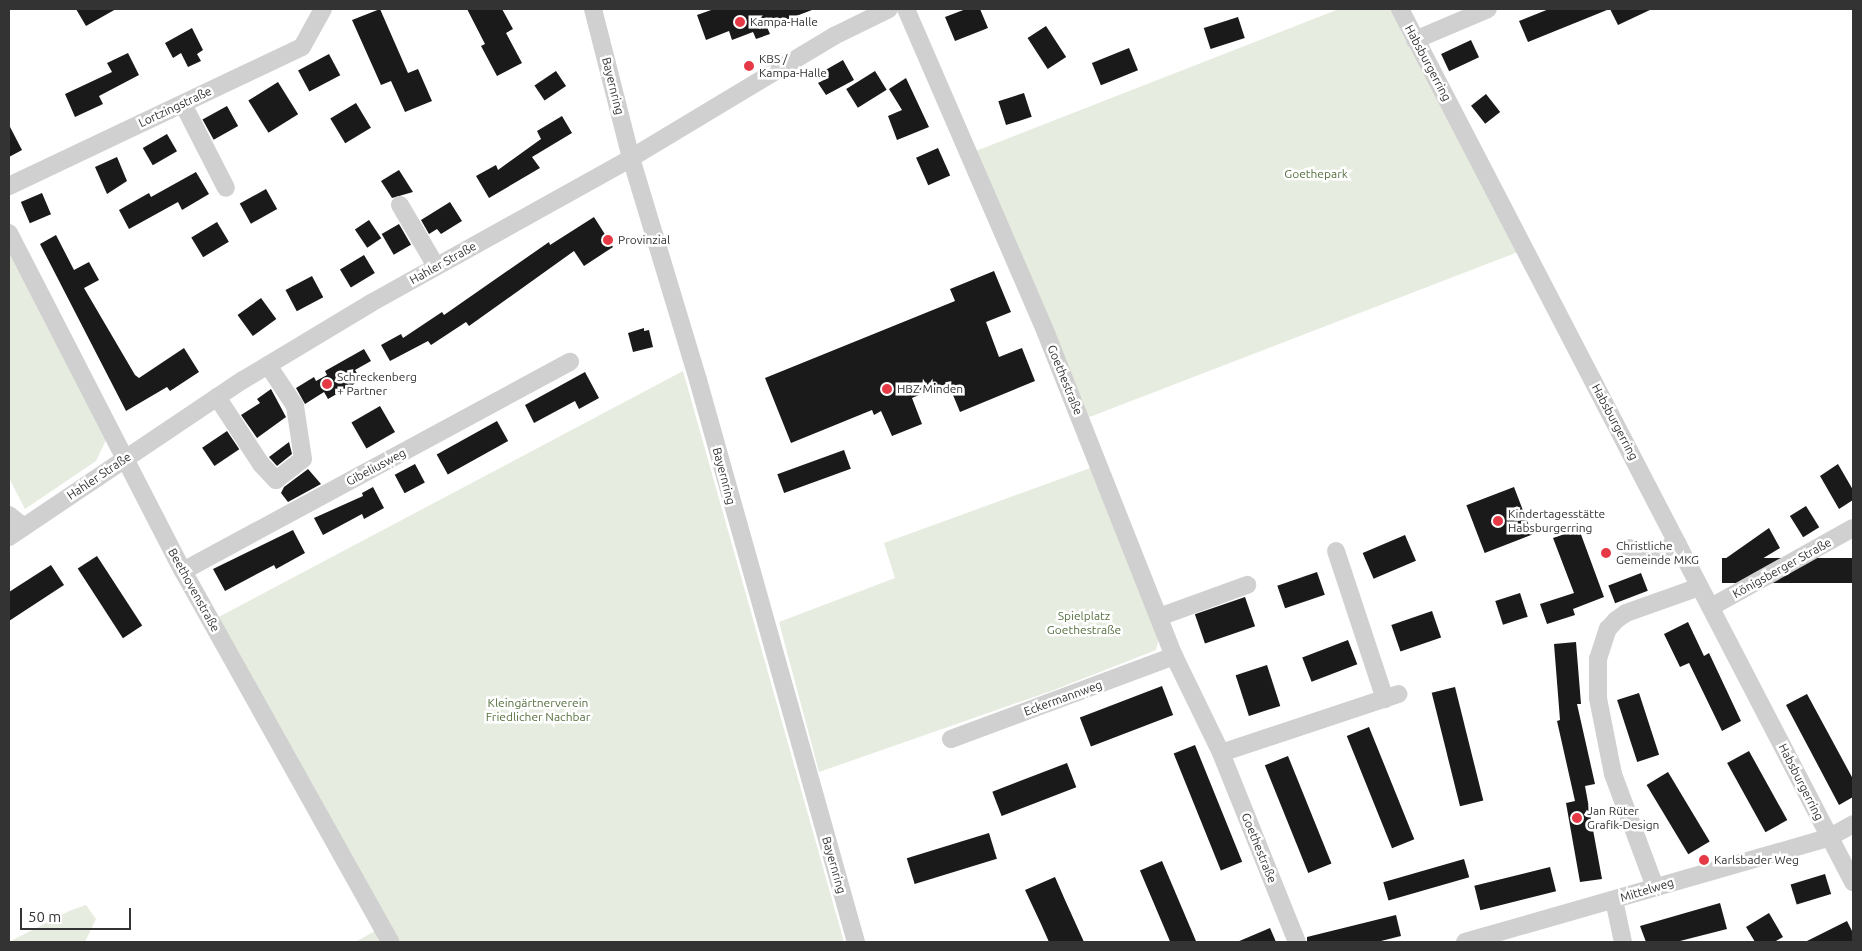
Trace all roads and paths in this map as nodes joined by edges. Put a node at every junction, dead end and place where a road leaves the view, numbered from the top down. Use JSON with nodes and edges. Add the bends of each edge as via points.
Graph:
{"nodes":[{"id":1,"x":324,"y":9,"type":"edge"},
{"id":2,"x":593,"y":9,"type":"edge"},
{"id":3,"x":890,"y":9,"type":"edge"},
{"id":4,"x":906,"y":9,"type":"edge"},
{"id":5,"x":1400,"y":9,"type":"edge"},
{"id":6,"x":1488,"y":9,"type":"edge"},
{"id":7,"x":1415,"y":40,"type":"junction"},
{"id":8,"x":183,"y":104,"type":"junction"},
{"id":9,"x":631,"y":158,"type":"junction"},
{"id":10,"x":9,"y":186,"type":"edge"},
{"id":11,"x":226,"y":188,"type":"dead end"},
{"id":12,"x":400,"y":204,"type":"dead end"},
{"id":13,"x":9,"y":233,"type":"edge"},
{"id":14,"x":436,"y":266,"type":"junction"},
{"id":15,"x":570,"y":362,"type":"dead end"},
{"id":16,"x":268,"y":364,"type":"junction"},
{"id":17,"x":216,"y":398,"type":"junction"},
{"id":18,"x":124,"y":459,"type":"junction"},
{"id":19,"x":9,"y":515,"type":"edge"},
{"id":20,"x":24,"y":527,"type":"junction"},
{"id":21,"x":1853,"y":528,"type":"edge"},
{"id":22,"x":9,"y":537,"type":"edge"},
{"id":23,"x":1678,"y":544,"type":"junction"},
{"id":24,"x":1629,"y":548,"type":"dead end"},
{"id":25,"x":1336,"y":551,"type":"dead end"},
{"id":26,"x":183,"y":571,"type":"junction"},
{"id":27,"x":1247,"y":585,"type":"dead end"},
{"id":28,"x":1699,"y":587,"type":"junction"},
{"id":29,"x":1711,"y":607,"type":"junction"},
{"id":30,"x":1159,"y":617,"type":"junction"},
{"id":31,"x":1174,"y":656,"type":"junction"},
{"id":32,"x":951,"y":739,"type":"dead end"},
{"id":33,"x":1221,"y":754,"type":"junction"},
{"id":34,"x":1853,"y":824,"type":"edge"},
{"id":35,"x":1830,"y":837,"type":"junction"},
{"id":36,"x":1853,"y":882,"type":"edge"},
{"id":37,"x":1654,"y":887,"type":"junction"},
{"id":38,"x":1614,"y":900,"type":"junction"},
{"id":39,"x":390,"y":942,"type":"edge"},
{"id":40,"x":856,"y":942,"type":"edge"},
{"id":41,"x":1297,"y":942,"type":"edge"},
{"id":42,"x":1465,"y":942,"type":"edge"},
{"id":43,"x":1623,"y":942,"type":"edge"}],
"edges":[{"from":1,"to":8,"type":"street","name":"Lortzingstraße","via":[[302,47]]},
{"from":2,"to":9,"type":"street","name":"Bayernring"},
{"from":3,"to":9,"type":"street","name":"Hahler Straße","via":[[834,36]]},
{"from":4,"to":30,"type":"street","name":"Goethestraße","via":[[1046,333]]},
{"from":5,"to":7,"type":"street","name":"Habsburgerring"},
{"from":6,"to":7,"type":"street"},
{"from":7,"to":23,"type":"street","name":"Habsburgerring","via":[[1497,190]]},
{"from":8,"to":10,"type":"street","name":"Lortzingstraße"},
{"from":8,"to":11,"type":"street"},
{"from":9,"to":14,"type":"street","name":"Hahler Straße"},
{"from":9,"to":40,"type":"street","name":"Bayernring","via":[[698,380]]},
{"from":12,"to":14,"type":"street"},
{"from":13,"to":18,"type":"street","name":"Beethovenstraße"},
{"from":14,"to":16,"type":"street","name":"Hahler Straße"},
{"from":15,"to":26,"type":"street","name":"Gibeliusweg"},
{"from":16,"to":17,"type":"street","name":"Hahler Straße"},
{"from":16,"to":17,"type":"street","via":[[295,406],[303,459],[276,480],[264,469]]},
{"from":17,"to":18,"type":"street","name":"Hahler Straße"},
{"from":18,"to":20,"type":"street","name":"Hahler Straße"},
{"from":18,"to":26,"type":"street","name":"Beethovenstraße"},
{"from":19,"to":20,"type":"street"},
{"from":20,"to":22,"type":"street","name":"Hahler Straße"},
{"from":21,"to":29,"type":"street","name":"Königsberger Straße"},
{"from":23,"to":24,"type":"street","via":[[1640,557]]},
{"from":23,"to":28,"type":"street","name":"Habsburgerring"},
{"from":25,"to":33,"type":"street","via":[[1392,697]]},
{"from":26,"to":39,"type":"street","name":"Beethovenstraße"},
{"from":27,"to":30,"type":"street"},
{"from":28,"to":29,"type":"street","name":"Habsburgerring"},
{"from":28,"to":37,"type":"street","via":[[1626,613],[1616,620],[1608,628],[1598,659],[1598,698],[1613,774]]},
{"from":29,"to":35,"type":"street","name":"Habsburgerring"},
{"from":30,"to":31,"type":"street","name":"Goethestraße"},
{"from":31,"to":32,"type":"street","name":"Eckermannweg"},
{"from":31,"to":33,"type":"street","name":"Goethestraße"},
{"from":33,"to":41,"type":"street","name":"Goethestraße"},
{"from":34,"to":35,"type":"street","name":"Mittelweg"},
{"from":35,"to":36,"type":"street","name":"Habsburgerring"},
{"from":35,"to":37,"type":"street","name":"Mittelweg"},
{"from":37,"to":38,"type":"street","name":"Mittelweg"},
{"from":38,"to":42,"type":"street","name":"Mittelweg"},
{"from":38,"to":43,"type":"street"}]}
